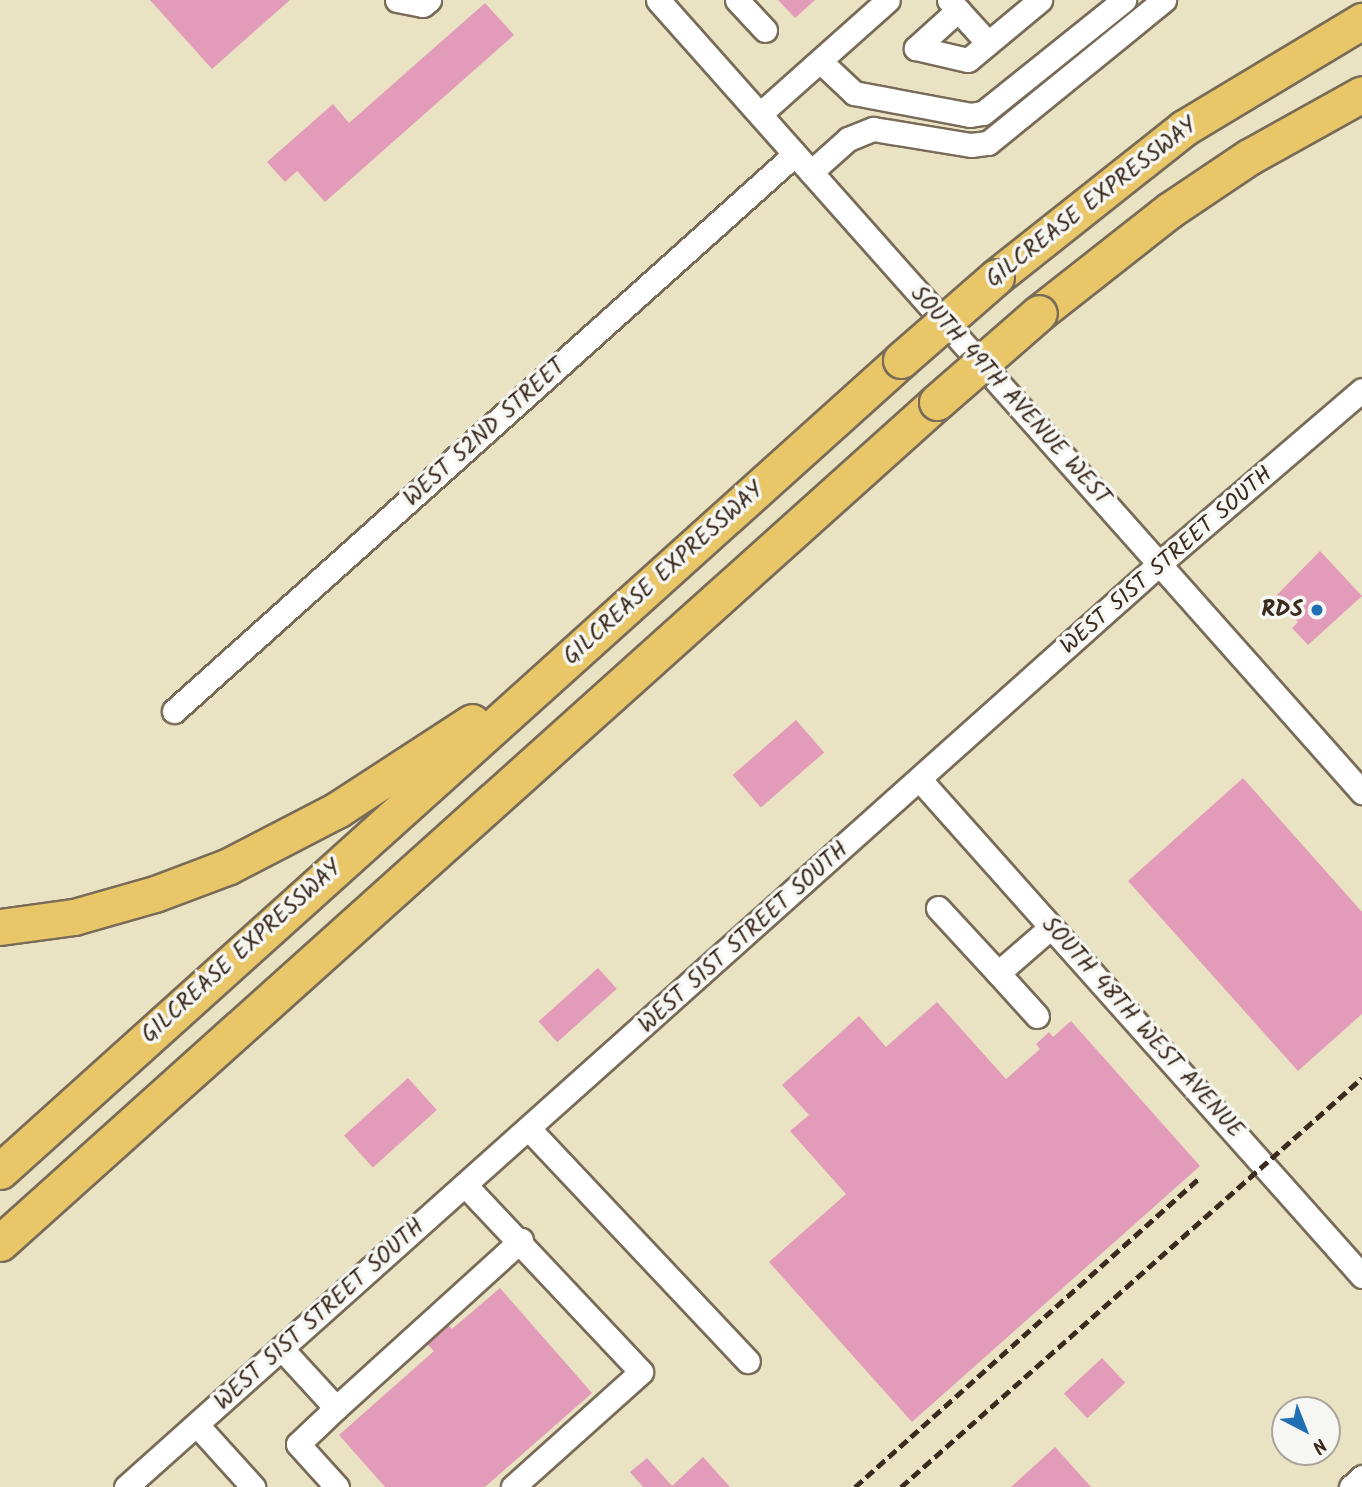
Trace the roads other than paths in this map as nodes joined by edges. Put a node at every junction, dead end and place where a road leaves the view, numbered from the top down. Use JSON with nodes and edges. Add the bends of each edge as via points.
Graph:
{"nodes":[{"id":1,"x":397,"y":0,"type":"edge"},
{"id":2,"x":429,"y":0,"type":"edge"},
{"id":3,"x":658,"y":0,"type":"edge"},
{"id":4,"x":737,"y":0,"type":"edge"},
{"id":5,"x":888,"y":0,"type":"edge"},
{"id":6,"x":1040,"y":0,"type":"edge"},
{"id":7,"x":1124,"y":0,"type":"edge"},
{"id":8,"x":1164,"y":0,"type":"edge"},
{"id":9,"x":953,"y":5,"type":"edge"},
{"id":10,"x":1362,"y":21,"type":"edge"},
{"id":11,"x":765,"y":30,"type":"dead end"},
{"id":12,"x":988,"y":43,"type":"junction"},
{"id":13,"x":820,"y":61,"type":"junction"},
{"id":14,"x":1362,"y":94,"type":"edge"},
{"id":15,"x":760,"y":114,"type":"junction"},
{"id":16,"x":795,"y":154,"type":"junction"},
{"id":17,"x":811,"y":172,"type":"junction"},
{"id":18,"x":1362,"y":390,"type":"edge"},
{"id":19,"x":1159,"y":564,"type":"junction"},
{"id":20,"x":573,"y":656,"type":"junction"},
{"id":21,"x":174,"y":711,"type":"dead end"},
{"id":22,"x":921,"y":780,"type":"junction"},
{"id":23,"x":1362,"y":792,"type":"edge"},
{"id":24,"x":938,"y":908,"type":"dead end"},
{"id":25,"x":0,"y":927,"type":"edge"},
{"id":26,"x":1051,"y":927,"type":"junction"},
{"id":27,"x":998,"y":973,"type":"junction"},
{"id":28,"x":1037,"y":1016,"type":"dead end"},
{"id":29,"x":529,"y":1129,"type":"junction"},
{"id":30,"x":0,"y":1171,"type":"edge"},
{"id":31,"x":466,"y":1186,"type":"junction"},
{"id":32,"x":521,"y":1240,"type":"junction"},
{"id":33,"x":0,"y":1243,"type":"edge"},
{"id":34,"x":1362,"y":1276,"type":"edge"},
{"id":35,"x":282,"y":1349,"type":"junction"},
{"id":36,"x":748,"y":1361,"type":"dead end"},
{"id":37,"x":336,"y":1408,"type":"junction"},
{"id":38,"x":197,"y":1425,"type":"junction"},
{"id":39,"x":1362,"y":1477,"type":"edge"},
{"id":40,"x":126,"y":1487,"type":"edge"},
{"id":41,"x":253,"y":1487,"type":"edge"},
{"id":42,"x":337,"y":1487,"type":"edge"},
{"id":43,"x":513,"y":1487,"type":"edge"},
{"id":44,"x":1351,"y":1487,"type":"edge"}],
"edges":[{"from":1,"to":2,"type":"street","via":[[423,5]]},
{"from":3,"to":15,"type":"street","name":"SOUTH 49TH AVENUE WEST"},
{"from":4,"to":11,"type":"street"},
{"from":5,"to":13,"type":"street"},
{"from":6,"to":12,"type":"street"},
{"from":7,"to":13,"type":"street","via":[[983,113],[970,115],[854,93]]},
{"from":8,"to":17,"type":"street","via":[[988,143],[971,145],[873,129],[848,139]]},
{"from":9,"to":12,"type":"street"},
{"from":9,"to":12,"type":"street","via":[[916,48],[968,60]]},
{"from":10,"to":20,"type":"highway","name":"GILCREASE EXPRESSWAY","bridge":true,"via":[[1184,128],[996,277]]},
{"from":13,"to":15,"type":"street"},
{"from":14,"to":33,"type":"highway","bridge":true,"via":[[1238,164],[1099,263],[1039,313]]},
{"from":15,"to":16,"type":"street","name":"SOUTH 49TH AVENUE WEST"},
{"from":16,"to":17,"type":"street","name":"SOUTH 49TH AVENUE WEST"},
{"from":16,"to":21,"type":"street","name":"WEST 52ND STREET"},
{"from":17,"to":19,"type":"street","name":"SOUTH 49TH AVENUE WEST"},
{"from":18,"to":19,"type":"street","name":"WEST 51ST STREET SOUTH"},
{"from":19,"to":22,"type":"street","name":"WEST 51ST STREET SOUTH"},
{"from":19,"to":23,"type":"street","name":"SOUTH 49TH AVENUE WEST"},
{"from":20,"to":25,"type":"highway","via":[[283,841],[156,894],[74,917]]},
{"from":20,"to":30,"type":"highway","name":"GILCREASE EXPRESSWAY"},
{"from":22,"to":26,"type":"street","name":"SOUTH 48TH WEST AVENUE"},
{"from":22,"to":29,"type":"street","name":"WEST 51ST STREET SOUTH"},
{"from":24,"to":27,"type":"street"},
{"from":26,"to":27,"type":"street"},
{"from":26,"to":34,"type":"street","name":"SOUTH 48TH WEST AVENUE"},
{"from":27,"to":28,"type":"street"},
{"from":29,"to":31,"type":"street","name":"WEST 51ST STREET SOUTH"},
{"from":29,"to":36,"type":"street"},
{"from":31,"to":32,"type":"street"},
{"from":31,"to":35,"type":"street","name":"WEST 51ST STREET SOUTH"},
{"from":32,"to":37,"type":"street"},
{"from":32,"to":43,"type":"street","via":[[641,1372]]},
{"from":35,"to":37,"type":"street"},
{"from":35,"to":38,"type":"street","name":"WEST 51ST STREET SOUTH"},
{"from":37,"to":42,"type":"street","via":[[298,1444]]},
{"from":38,"to":40,"type":"street","name":"WEST 51ST STREET SOUTH"},
{"from":38,"to":41,"type":"street"},
{"from":39,"to":44,"type":"street"}]}
